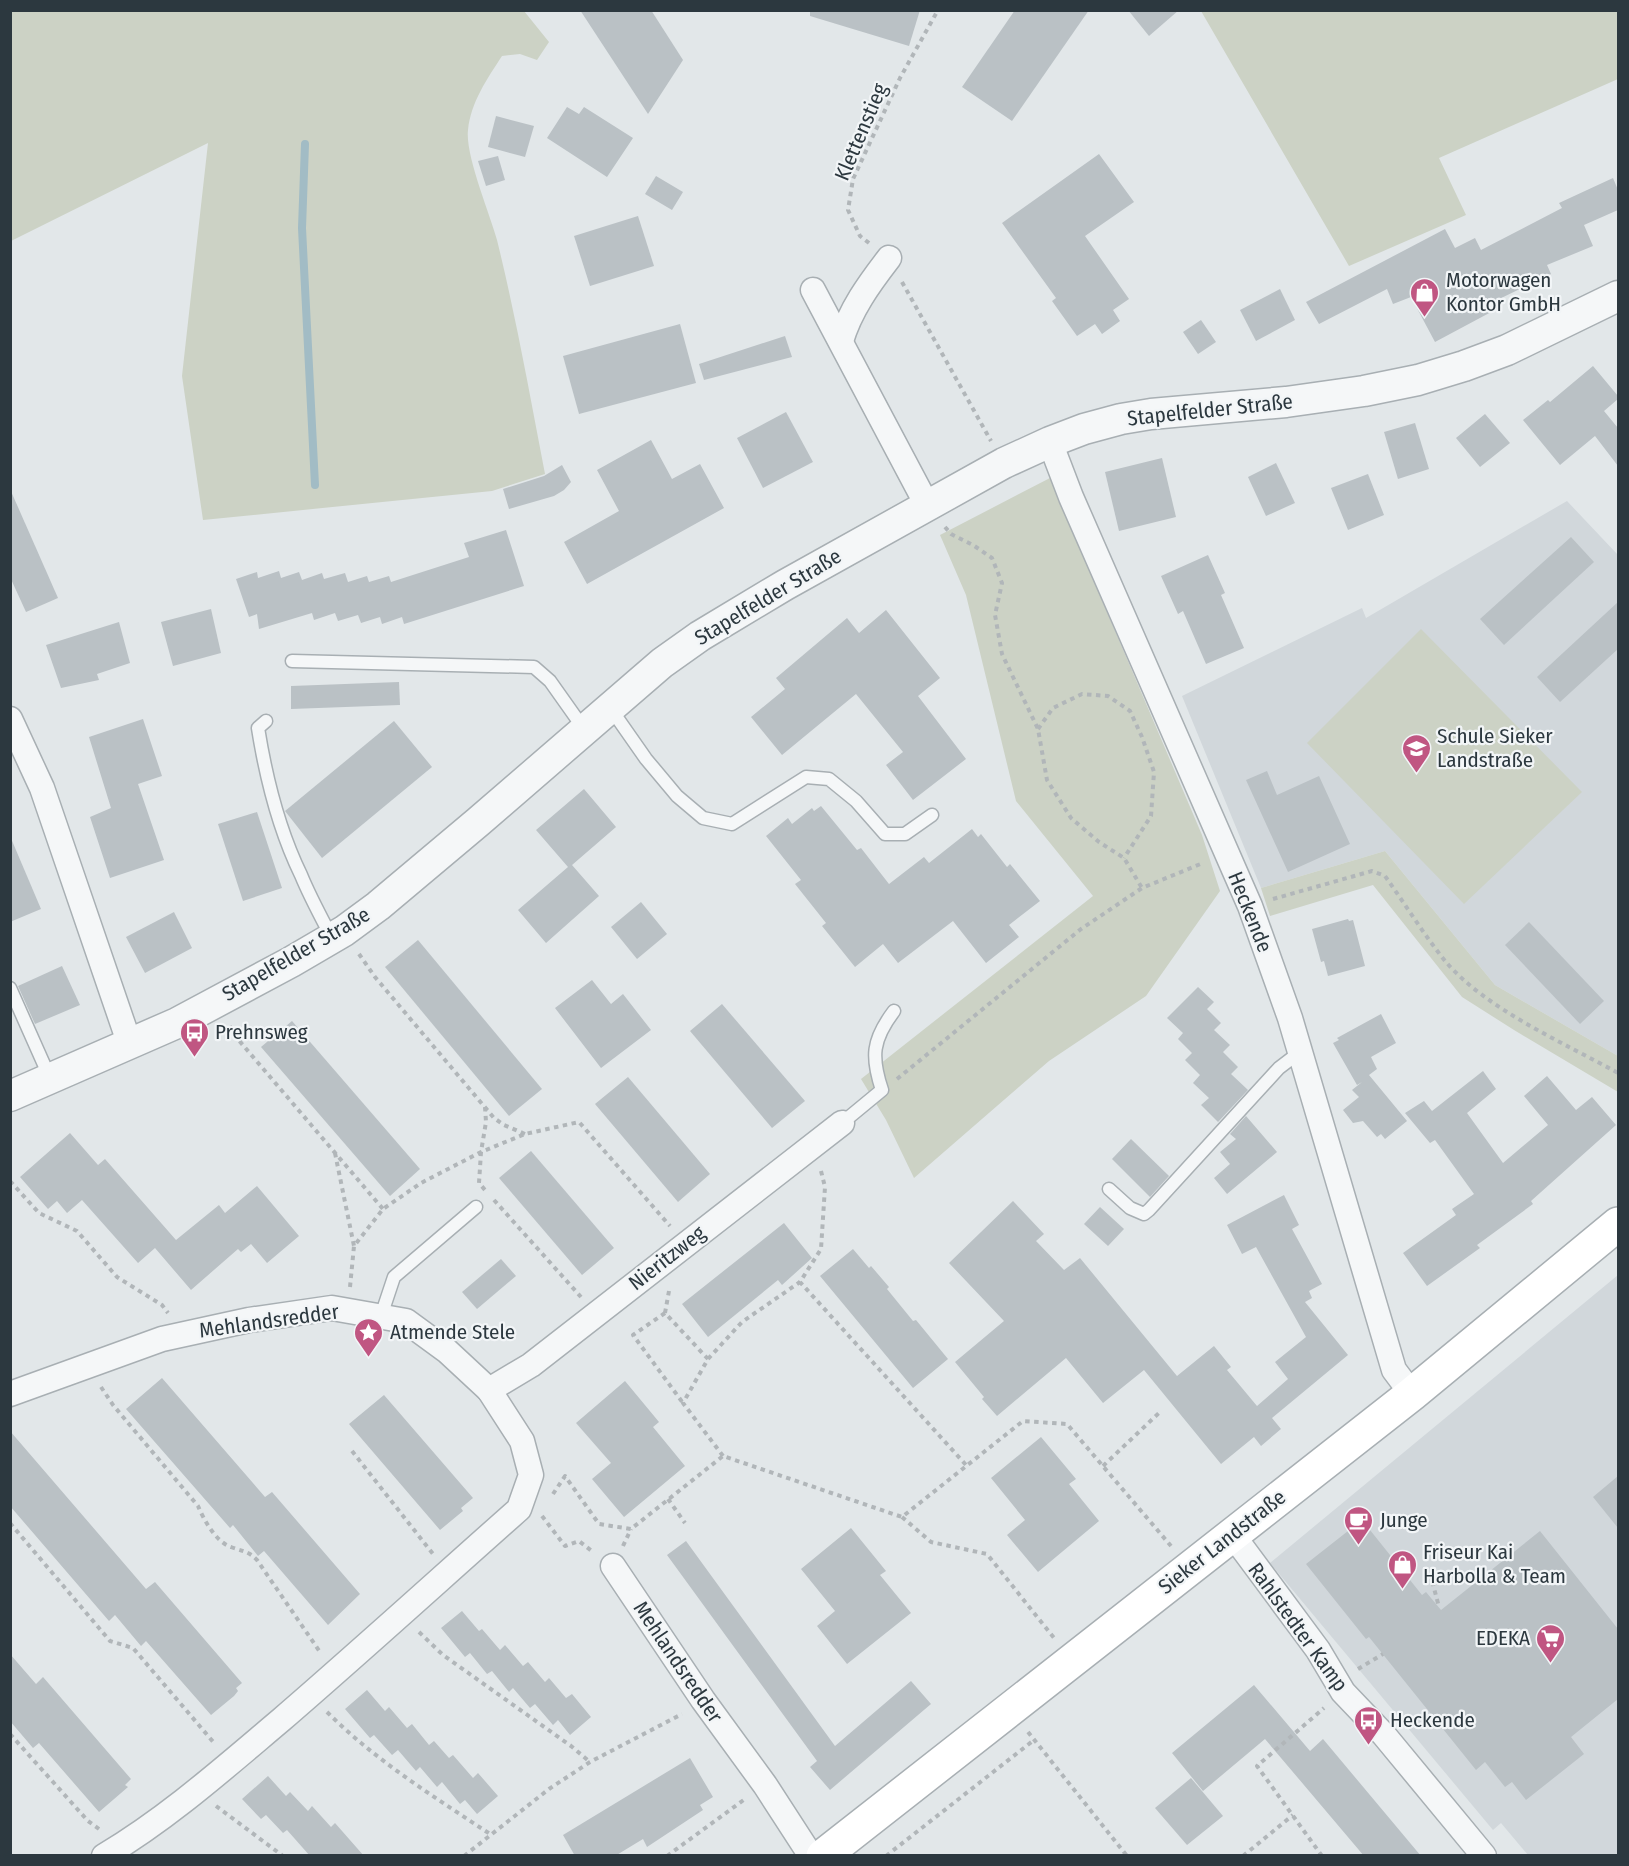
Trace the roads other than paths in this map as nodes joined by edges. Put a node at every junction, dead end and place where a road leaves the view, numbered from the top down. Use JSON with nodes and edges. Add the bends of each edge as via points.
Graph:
{"nodes":[{"id":1,"x":889,"y":258,"type":"road end"},
{"id":2,"x":813,"y":290,"type":"dead end"},
{"id":3,"x":1618,"y":297,"type":"edge"},
{"id":4,"x":840,"y":341,"type":"junction"},
{"id":5,"x":1050,"y":442,"type":"junction"},
{"id":6,"x":927,"y":505,"type":"junction"},
{"id":7,"x":292,"y":661,"type":"dead end"},
{"id":8,"x":610,"y":708,"type":"junction"},
{"id":9,"x":10,"y":720,"type":"edge"},
{"id":10,"x":266,"y":721,"type":"dead end"},
{"id":11,"x":585,"y":730,"type":"junction"},
{"id":12,"x":932,"y":815,"type":"dead end"},
{"id":13,"x":338,"y":934,"type":"junction"},
{"id":14,"x":10,"y":988,"type":"edge"},
{"id":15,"x":894,"y":1011,"type":"dead end"},
{"id":16,"x":130,"y":1045,"type":"junction"},
{"id":17,"x":1300,"y":1052,"type":"junction"},
{"id":18,"x":50,"y":1079,"type":"junction"},
{"id":19,"x":10,"y":1096,"type":"edge"},
{"id":20,"x":842,"y":1123,"type":"joint"},
{"id":21,"x":1110,"y":1189,"type":"dead end"},
{"id":22,"x":476,"y":1207,"type":"dead end"},
{"id":23,"x":1618,"y":1224,"type":"edge"},
{"id":24,"x":381,"y":1316,"type":"junction"},
{"id":25,"x":489,"y":1390,"type":"junction"},
{"id":26,"x":10,"y":1394,"type":"edge"},
{"id":27,"x":1412,"y":1394,"type":"junction"},
{"id":28,"x":1232,"y":1534,"type":"junction"},
{"id":29,"x":613,"y":1566,"type":"road end"},
{"id":30,"x":113,"y":1850,"type":"edge"},
{"id":31,"x":811,"y":1856,"type":"edge"},
{"id":32,"x":822,"y":1856,"type":"edge"},
{"id":33,"x":1484,"y":1856,"type":"edge"}],
"edges":[{"from":1,"to":4,"type":"street","via":[[860,298]]},
{"from":2,"to":4,"type":"street"},
{"from":3,"to":5,"type":"street","name":"Stapelfelder Straße","via":[[1507,350],[1418,380],[1286,402],[1121,419]]},
{"from":4,"to":6,"type":"street"},
{"from":5,"to":6,"type":"street","name":"Stapelfelder Straße"},
{"from":5,"to":17,"type":"street","name":"Heckende","via":[[1250,906]]},
{"from":6,"to":8,"type":"street","name":"Stapelfelder Straße","via":[[700,636]]},
{"from":7,"to":11,"type":"lane","via":[[534,668],[550,681]]},
{"from":8,"to":11,"type":"street","name":"Stapelfelder Straße"},
{"from":8,"to":12,"type":"lane","via":[[677,796],[703,818],[732,824],[806,777],[829,779],[885,834],[905,834]]},
{"from":9,"to":16,"type":"street","via":[[42,788]]},
{"from":10,"to":13,"type":"lane","via":[[258,728],[264,765],[284,831],[300,874]]},
{"from":11,"to":13,"type":"street","name":"Stapelfelder Straße","via":[[361,920]]},
{"from":13,"to":16,"type":"street","name":"Stapelfelder Straße"},
{"from":14,"to":18,"type":"lane"},
{"from":15,"to":20,"type":"lane","via":[[881,1029],[874,1051],[882,1090]]},
{"from":16,"to":18,"type":"street","name":"Stapelfelder Straße"},
{"from":17,"to":21,"type":"lane","via":[[1279,1068],[1144,1214],[1130,1208]]},
{"from":17,"to":27,"type":"street","name":"Heckende","via":[[1394,1370]]},
{"from":18,"to":19,"type":"street","name":"Stapelfelder Straße"},
{"from":20,"to":25,"type":"street","name":"Nieritzweg","via":[[531,1365]]},
{"from":22,"to":24,"type":"lane","via":[[394,1277]]},
{"from":23,"to":27,"type":"main road","name":"Sieker Landstraße"},
{"from":24,"to":25,"type":"street","name":"Mehlandsredder","via":[[406,1321],[447,1351]]},
{"from":24,"to":26,"type":"street","name":"Mehlandsredder","via":[[332,1308],[249,1320],[162,1339]]},
{"from":25,"to":30,"type":"street","name":"Mehlandsredder","via":[[522,1441],[531,1475],[519,1509],[198,1791]]},
{"from":27,"to":28,"type":"main road","name":"Sieker Landstraße"},
{"from":28,"to":32,"type":"main road","name":"Sieker Landstraße"},
{"from":28,"to":33,"type":"street","name":"Rahlstedter Kamp","via":[[1318,1650],[1343,1692],[1384,1735]]},
{"from":29,"to":31,"type":"street","name":"Mehlandsredder"}]}
